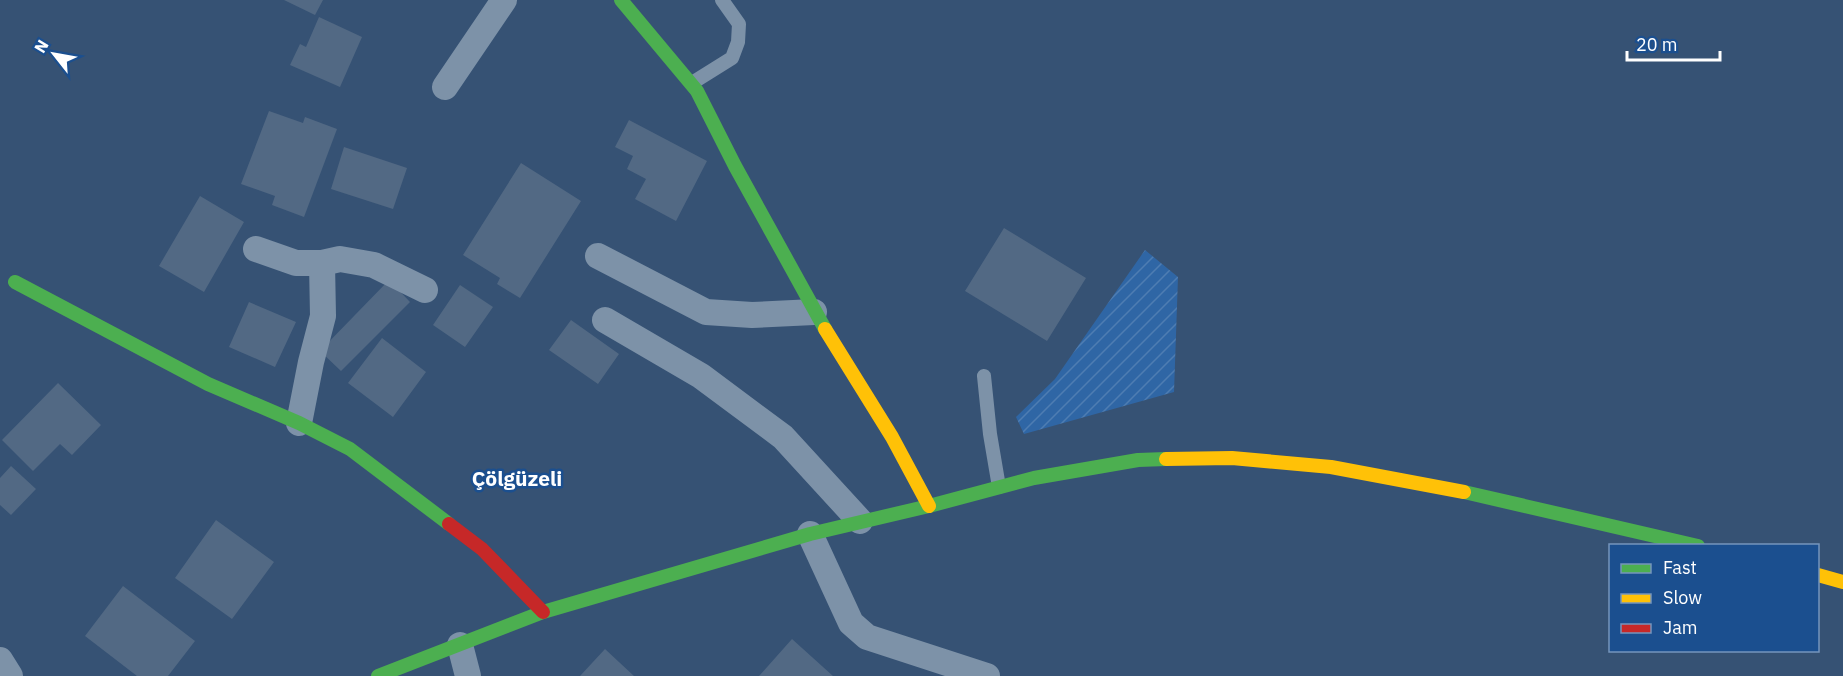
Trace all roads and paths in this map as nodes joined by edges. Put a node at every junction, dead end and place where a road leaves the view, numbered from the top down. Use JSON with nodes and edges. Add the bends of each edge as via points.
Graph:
{"nodes":[{"id":1,"x":504,"y":0,"type":"edge"},
{"id":2,"x":621,"y":0,"type":"edge"},
{"id":3,"x":722,"y":0,"type":"edge"},
{"id":4,"x":692,"y":83,"type":"junction"},
{"id":5,"x":445,"y":87,"type":"dead end"},
{"id":6,"x":256,"y":249,"type":"dead end"},
{"id":7,"x":598,"y":256,"type":"dead end"},
{"id":8,"x":322,"y":263,"type":"junction"},
{"id":9,"x":15,"y":282,"type":"dead end"},
{"id":10,"x":425,"y":290,"type":"dead end"},
{"id":11,"x":814,"y":312,"type":"junction"},
{"id":12,"x":605,"y":320,"type":"dead end"},
{"id":13,"x":984,"y":376,"type":"dead end"},
{"id":14,"x":299,"y":423,"type":"junction"},
{"id":15,"x":999,"y":487,"type":"junction"},
{"id":16,"x":929,"y":506,"type":"junction"},
{"id":17,"x":860,"y":521,"type":"junction"},
{"id":18,"x":810,"y":534,"type":"junction"},
{"id":19,"x":1690,"y":544,"type":"edge"},
{"id":20,"x":1819,"y":575,"type":"edge"},
{"id":21,"x":1843,"y":582,"type":"edge"},
{"id":22,"x":543,"y":612,"type":"junction"},
{"id":23,"x":460,"y":645,"type":"junction"},
{"id":24,"x":0,"y":660,"type":"edge"},
{"id":25,"x":10,"y":676,"type":"edge"},
{"id":26,"x":378,"y":676,"type":"edge"},
{"id":27,"x":468,"y":676,"type":"edge"},
{"id":28,"x":987,"y":676,"type":"edge"}],
"edges":[{"from":1,"to":5,"type":"street"},
{"from":2,"to":4,"type":"street"},
{"from":3,"to":4,"type":"lane","via":[[739,24],[738,42],[732,58]]},
{"from":4,"to":11,"type":"street"},
{"from":6,"to":8,"type":"street","via":[[296,263]]},
{"from":7,"to":11,"type":"street","via":[[706,312]]},
{"from":8,"to":10,"type":"street","via":[[340,259],[374,265]]},
{"from":8,"to":14,"type":"street","via":[[323,315]]},
{"from":9,"to":14,"type":"street","via":[[208,384]]},
{"from":11,"to":16,"type":"street","via":[[892,437]]},
{"from":12,"to":17,"type":"street","via":[[701,376],[783,437]]},
{"from":13,"to":15,"type":"lane"},
{"from":14,"to":22,"type":"street","via":[[350,449],[482,549]]},
{"from":15,"to":16,"type":"street"},
{"from":15,"to":19,"type":"street","via":[[1138,460],[1232,458],[1331,467],[1466,492]]},
{"from":16,"to":17,"type":"street"},
{"from":17,"to":18,"type":"street"},
{"from":18,"to":22,"type":"street"},
{"from":18,"to":28,"type":"street","via":[[851,623],[867,637]]},
{"from":20,"to":21,"type":"street"},
{"from":22,"to":23,"type":"street"},
{"from":23,"to":26,"type":"street"},
{"from":23,"to":27,"type":"street"},
{"from":24,"to":25,"type":"street"}]}
